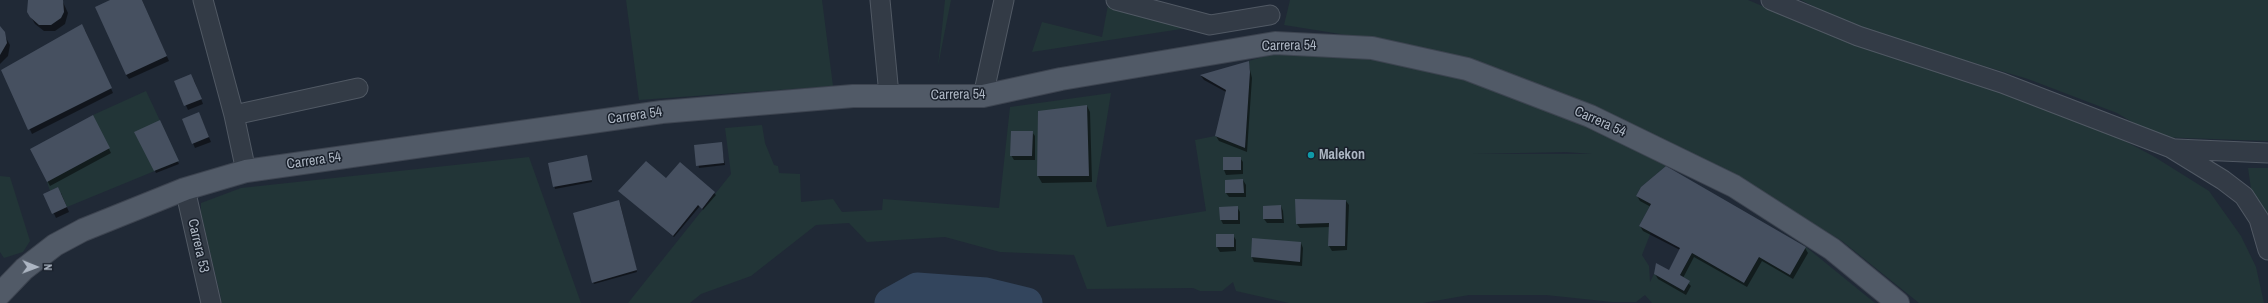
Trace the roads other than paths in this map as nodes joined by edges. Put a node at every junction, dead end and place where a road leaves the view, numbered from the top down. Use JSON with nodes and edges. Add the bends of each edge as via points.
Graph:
{"nodes":[{"id":1,"x":203,"y":0,"type":"edge"},
{"id":2,"x":880,"y":0,"type":"edge"},
{"id":3,"x":1004,"y":0,"type":"edge"},
{"id":4,"x":1116,"y":0,"type":"edge"},
{"id":5,"x":1771,"y":0,"type":"edge"},
{"id":6,"x":1270,"y":15,"type":"dead end"},
{"id":7,"x":358,"y":88,"type":"dead end"},
{"id":8,"x":889,"y":95,"type":"junction"},
{"id":9,"x":983,"y":96,"type":"junction"},
{"id":10,"x":234,"y":115,"type":"junction"},
{"id":11,"x":2171,"y":148,"type":"junction"},
{"id":12,"x":2268,"y":153,"type":"edge"},
{"id":13,"x":246,"y":171,"type":"junction"},
{"id":14,"x":185,"y":189,"type":"junction"},
{"id":15,"x":2268,"y":250,"type":"edge"},
{"id":16,"x":0,"y":294,"type":"edge"},
{"id":17,"x":211,"y":303,"type":"edge"},
{"id":18,"x":1898,"y":303,"type":"edge"}],
"edges":[{"from":1,"to":10,"type":"street"},
{"from":2,"to":8,"type":"street"},
{"from":3,"to":9,"type":"street"},
{"from":4,"to":6,"type":"street","via":[[1210,25]]},
{"from":5,"to":11,"type":"street","via":[[1858,36],[2002,83]]},
{"from":7,"to":10,"type":"street"},
{"from":8,"to":9,"type":"main road","name":"Carrera 54"},
{"from":8,"to":13,"type":"main road","name":"Carrera 54","via":[[662,112]]},
{"from":9,"to":18,"type":"main road","name":"Carrera 54","via":[[1061,79],[1275,43],[1372,48],[1467,69],[1590,116],[1734,186],[1832,249]]},
{"from":10,"to":13,"type":"street"},
{"from":11,"to":12,"type":"street"},
{"from":11,"to":15,"type":"street","via":[[2244,196],[2259,219]]},
{"from":13,"to":14,"type":"main road","name":"Carrera 54"},
{"from":14,"to":16,"type":"main road","name":"Carrera 54","via":[[83,230],[55,245],[24,269]]},
{"from":14,"to":17,"type":"street","name":"Carrera 53"}]}
